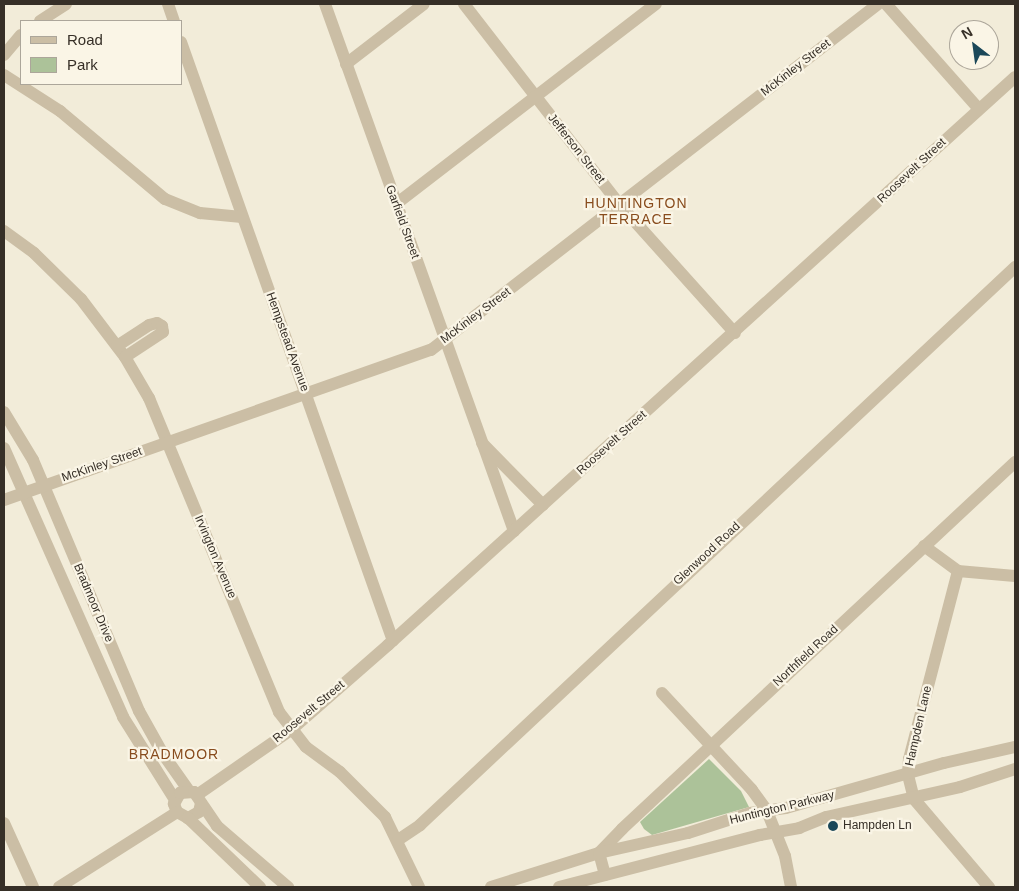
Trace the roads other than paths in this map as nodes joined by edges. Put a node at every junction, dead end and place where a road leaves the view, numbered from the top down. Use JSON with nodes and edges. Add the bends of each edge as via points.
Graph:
{"nodes":[{"id":1,"x":66,"y":4,"type":"edge"},
{"id":2,"x":168,"y":4,"type":"edge"},
{"id":3,"x":325,"y":4,"type":"edge"},
{"id":4,"x":424,"y":4,"type":"edge"},
{"id":5,"x":464,"y":4,"type":"edge"},
{"id":6,"x":656,"y":4,"type":"edge"},
{"id":7,"x":878,"y":4,"type":"edge"},
{"id":8,"x":886,"y":4,"type":"edge"},
{"id":9,"x":42,"y":20,"type":"edge"},
{"id":10,"x":174,"y":20,"type":"edge"},
{"id":11,"x":20,"y":36,"type":"edge"},
{"id":12,"x":182,"y":45,"type":"edge"},
{"id":13,"x":4,"y":55,"type":"edge"},
{"id":14,"x":346,"y":64,"type":"junction"},
{"id":15,"x":4,"y":75,"type":"edge"},
{"id":16,"x":1015,"y":77,"type":"edge"},
{"id":17,"x":536,"y":97,"type":"junction"},
{"id":18,"x":979,"y":109,"type":"junction"},
{"id":19,"x":396,"y":204,"type":"junction"},
{"id":20,"x":620,"y":205,"type":"junction"},
{"id":21,"x":242,"y":217,"type":"junction"},
{"id":22,"x":4,"y":231,"type":"edge"},
{"id":23,"x":1015,"y":267,"type":"edge"},
{"id":24,"x":735,"y":332,"type":"junction"},
{"id":25,"x":445,"y":340,"type":"junction"},
{"id":26,"x":116,"y":346,"type":"junction"},
{"id":27,"x":125,"y":357,"type":"junction"},
{"id":28,"x":305,"y":394,"type":"junction"},
{"id":29,"x":4,"y":412,"type":"edge"},
{"id":30,"x":479,"y":440,"type":"junction"},
{"id":31,"x":168,"y":442,"type":"junction"},
{"id":32,"x":4,"y":448,"type":"edge"},
{"id":33,"x":1015,"y":462,"type":"edge"},
{"id":34,"x":43,"y":485,"type":"junction"},
{"id":35,"x":26,"y":492,"type":"junction"},
{"id":36,"x":4,"y":500,"type":"edge"},
{"id":37,"x":543,"y":505,"type":"junction"},
{"id":38,"x":514,"y":532,"type":"junction"},
{"id":39,"x":924,"y":546,"type":"junction"},
{"id":40,"x":958,"y":571,"type":"junction"},
{"id":41,"x":1015,"y":576,"type":"edge"},
{"id":42,"x":393,"y":641,"type":"junction"},
{"id":43,"x":662,"y":693,"type":"dead end"},
{"id":44,"x":291,"y":730,"type":"junction"},
{"id":45,"x":712,"y":745,"type":"junction"},
{"id":46,"x":1015,"y":748,"type":"edge"},
{"id":47,"x":1015,"y":769,"type":"edge"},
{"id":48,"x":908,"y":775,"type":"junction"},
{"id":49,"x":196,"y":796,"type":"junction"},
{"id":50,"x":914,"y":799,"type":"junction"},
{"id":51,"x":180,"y":810,"type":"junction"},
{"id":52,"x":767,"y":811,"type":"junction"},
{"id":53,"x":4,"y":823,"type":"edge"},
{"id":54,"x":776,"y":831,"type":"junction"},
{"id":55,"x":398,"y":840,"type":"junction"},
{"id":56,"x":599,"y":853,"type":"junction"},
{"id":57,"x":605,"y":875,"type":"junction"},
{"id":58,"x":33,"y":887,"type":"edge"},
{"id":59,"x":59,"y":887,"type":"edge"},
{"id":60,"x":260,"y":887,"type":"edge"},
{"id":61,"x":288,"y":887,"type":"edge"},
{"id":62,"x":419,"y":887,"type":"edge"},
{"id":63,"x":491,"y":887,"type":"edge"},
{"id":64,"x":559,"y":887,"type":"edge"},
{"id":65,"x":791,"y":887,"type":"edge"},
{"id":66,"x":989,"y":887,"type":"edge"}],
"edges":[{"from":1,"to":9,"type":"street"},
{"from":2,"to":10,"type":"street"},
{"from":3,"to":14,"type":"street","name":"Garfield Street"},
{"from":4,"to":14,"type":"street"},
{"from":5,"to":17,"type":"street","name":"Jefferson Street"},
{"from":6,"to":17,"type":"street"},
{"from":7,"to":20,"type":"street","name":"McKinley Street"},
{"from":8,"to":18,"type":"street"},
{"from":11,"to":13,"type":"street"},
{"from":12,"to":21,"type":"street","name":"Hempstead Avenue"},
{"from":14,"to":19,"type":"street","name":"Garfield Street"},
{"from":15,"to":21,"type":"street","via":[[60,111],[165,199],[200,213]]},
{"from":16,"to":18,"type":"street","name":"Roosevelt Street"},
{"from":17,"to":19,"type":"street"},
{"from":17,"to":20,"type":"street","name":"Jefferson Street"},
{"from":18,"to":24,"type":"street","name":"Roosevelt Street"},
{"from":19,"to":25,"type":"street","name":"Garfield Street"},
{"from":20,"to":24,"type":"street","name":"Jefferson Street"},
{"from":20,"to":25,"type":"street","name":"McKinley Street"},
{"from":21,"to":28,"type":"street","name":"Hempstead Avenue"},
{"from":22,"to":26,"type":"street","name":"Irvington Avenue","via":[[34,253],[81,299]]},
{"from":23,"to":55,"type":"street","name":"Glenwood Road","via":[[420,824]]},
{"from":24,"to":37,"type":"street","name":"Roosevelt Street"},
{"from":25,"to":28,"type":"street","name":"McKinley Street","via":[[431,350]]},
{"from":25,"to":30,"type":"street","name":"Garfield Street"},
{"from":26,"to":27,"type":"street","name":"Irvington Avenue"},
{"from":26,"to":27,"type":"street","via":[[149,325],[158,323],[162,326],[163,332]]},
{"from":27,"to":31,"type":"street","name":"Irvington Avenue","via":[[149,398]]},
{"from":28,"to":31,"type":"street","name":"McKinley Street"},
{"from":28,"to":42,"type":"street","name":"Hempstead Avenue"},
{"from":29,"to":34,"type":"street","name":"Bradmoor Drive","via":[[33,460]]},
{"from":30,"to":37,"type":"street","name":"Garfield Street"},
{"from":30,"to":38,"type":"street","name":"Garfield Street"},
{"from":31,"to":34,"type":"street","name":"McKinley Street"},
{"from":31,"to":44,"type":"street","name":"Irvington Avenue","via":[[279,712]]},
{"from":32,"to":35,"type":"street","name":"Bradmoor Drive"},
{"from":33,"to":39,"type":"street","name":"Northfield Road"},
{"from":34,"to":35,"type":"street","name":"McKinley Street"},
{"from":34,"to":49,"type":"street","name":"Bradmoor Drive","via":[[139,710],[163,754]]},
{"from":35,"to":36,"type":"street","name":"McKinley Street"},
{"from":35,"to":51,"type":"street","name":"Bradmoor Drive","via":[[123,717]]},
{"from":37,"to":38,"type":"street","name":"Roosevelt Street"},
{"from":38,"to":42,"type":"street","name":"Roosevelt Street"},
{"from":39,"to":40,"type":"street"},
{"from":39,"to":45,"type":"street","name":"Northfield Road"},
{"from":40,"to":41,"type":"street"},
{"from":40,"to":48,"type":"street","name":"Hampden Lane","via":[[909,758]]},
{"from":42,"to":44,"type":"street","name":"Roosevelt Street"},
{"from":43,"to":45,"type":"street"},
{"from":44,"to":49,"type":"street","name":"Roosevelt Street"},
{"from":44,"to":55,"type":"street","name":"Irvington Avenue","via":[[306,747],[370,799]]},
{"from":45,"to":52,"type":"street"},
{"from":45,"to":56,"type":"street","name":"Northfield Road"},
{"from":46,"to":48,"type":"street","name":"Huntington Parkway"},
{"from":47,"to":50,"type":"street","name":"Huntington Parkway"},
{"from":48,"to":50,"type":"street","name":"Hampden Lane"},
{"from":48,"to":52,"type":"street","name":"Huntington Parkway"},
{"from":49,"to":51,"type":"street","via":[[180,793]]},
{"from":49,"to":51,"type":"street","via":[[199,812]]},
{"from":49,"to":61,"type":"street","name":"Bradmoor Drive","via":[[223,832]]},
{"from":50,"to":54,"type":"street","name":"Huntington Parkway","via":[[857,809],[799,828]]},
{"from":50,"to":66,"type":"street","name":"Hampden Lane"},
{"from":51,"to":59,"type":"street"},
{"from":51,"to":60,"type":"street","name":"Bradmoor Drive"},
{"from":52,"to":54,"type":"street"},
{"from":52,"to":56,"type":"street","name":"Huntington Parkway"},
{"from":53,"to":58,"type":"street"},
{"from":54,"to":57,"type":"street","name":"Huntington Parkway"},
{"from":54,"to":65,"type":"street"},
{"from":55,"to":62,"type":"street","name":"Irvington Avenue"},
{"from":56,"to":57,"type":"street"},
{"from":56,"to":63,"type":"street","name":"Huntington Parkway"},
{"from":57,"to":64,"type":"street","name":"Huntington Parkway"}]}
